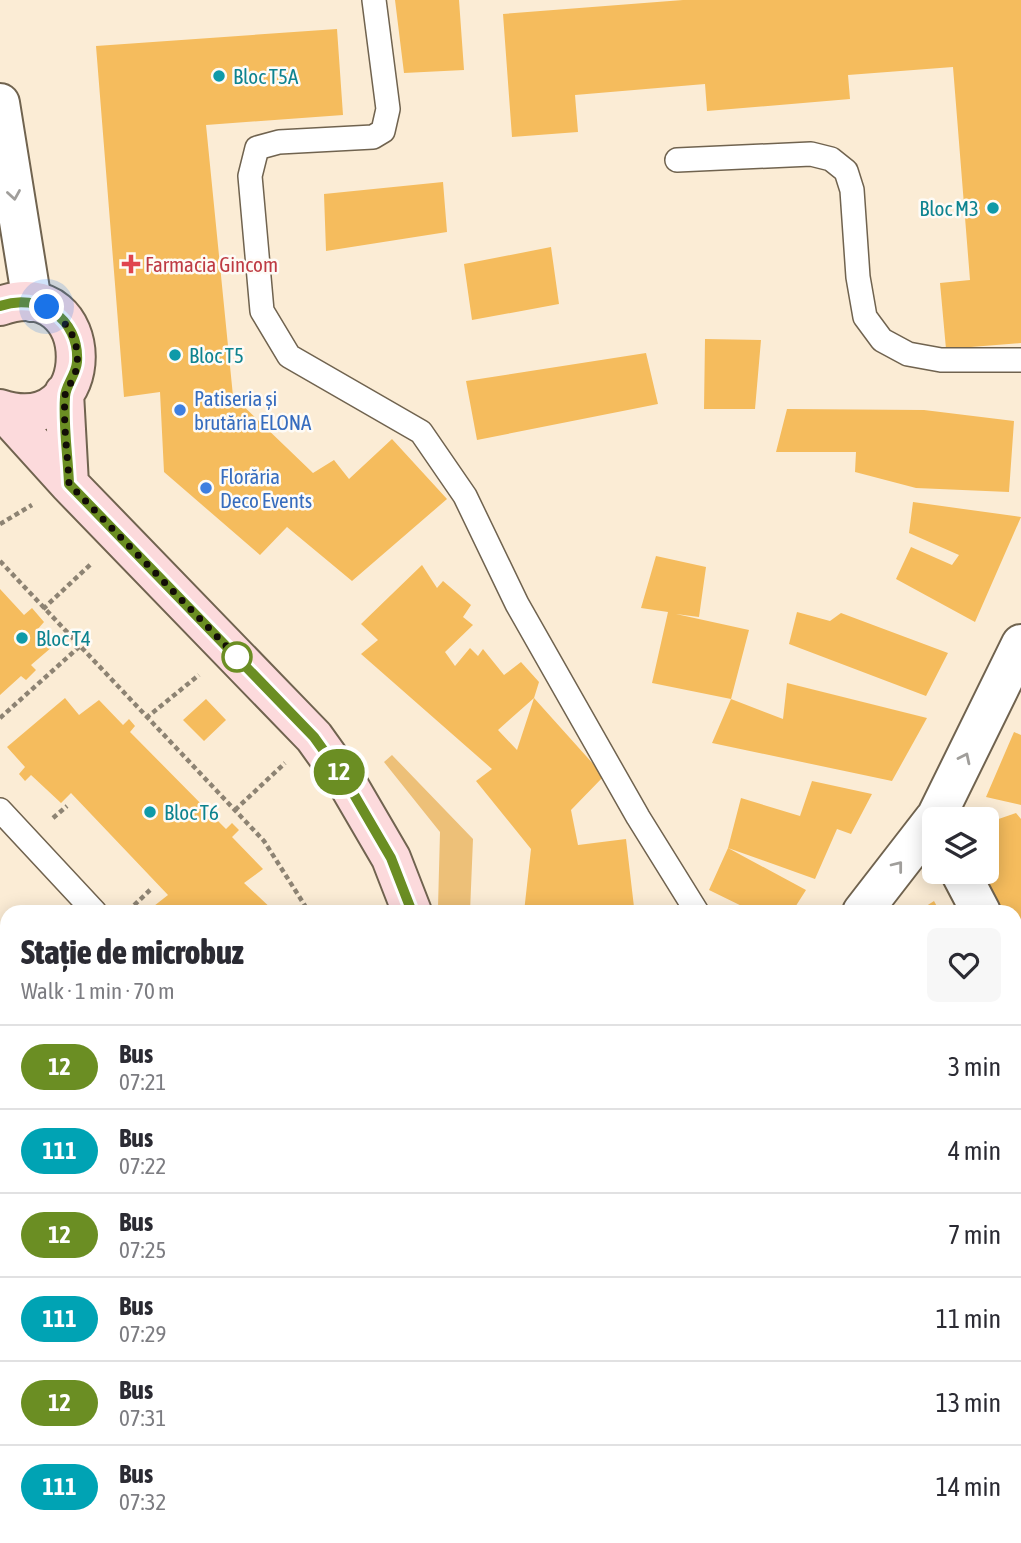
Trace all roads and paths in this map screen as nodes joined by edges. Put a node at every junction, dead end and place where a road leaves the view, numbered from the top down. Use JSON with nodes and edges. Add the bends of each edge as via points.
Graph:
{"nodes":[{"id":1,"x":374,"y":0,"type":"edge"},
{"id":2,"x":0,"y":103,"type":"edge"},
{"id":3,"x":677,"y":160,"type":"dead end"},
{"id":4,"x":16,"y":304,"type":"edge"},
{"id":5,"x":1021,"y":360,"type":"edge"},
{"id":6,"x":64,"y":393,"type":"junction"},
{"id":7,"x":1,"y":409,"type":"edge"},
{"id":8,"x":69,"y":484,"type":"junction"},
{"id":9,"x":120,"y":537,"type":"junction"},
{"id":10,"x":0,"y":561,"type":"edge"},
{"id":11,"x":43,"y":609,"type":"junction"},
{"id":12,"x":1021,"y":644,"type":"edge"},
{"id":13,"x":79,"y":647,"type":"junction"},
{"id":14,"x":230,"y":650,"type":"junction"},
{"id":15,"x":0,"y":718,"type":"edge"},
{"id":16,"x":146,"y":718,"type":"junction"},
{"id":17,"x":314,"y":737,"type":"junction"},
{"id":18,"x":940,"y":807,"type":"edge"},
{"id":19,"x":0,"y":810,"type":"edge"},
{"id":20,"x":234,"y":810,"type":"junction"},
{"id":21,"x":922,"y":835,"type":"edge"},
{"id":22,"x":966,"y":884,"type":"edge"},
{"id":23,"x":150,"y":890,"type":"dead end"},
{"id":24,"x":88,"y":905,"type":"edge"},
{"id":25,"x":134,"y":905,"type":"edge"},
{"id":26,"x":305,"y":905,"type":"edge"},
{"id":27,"x":409,"y":905,"type":"edge"},
{"id":28,"x":693,"y":905,"type":"edge"},
{"id":29,"x":867,"y":905,"type":"edge"},
{"id":30,"x":977,"y":905,"type":"edge"}],
"edges":[{"from":1,"to":28,"type":"lane","via":[[388,109],[383,131],[373,137],[279,142],[257,148],[250,176],[261,311],[289,356],[421,432],[465,496],[517,604]]},
{"from":2,"to":4,"type":"street","one_way":true},
{"from":3,"to":5,"type":"lane","via":[[811,154],[831,159],[846,171],[852,190],[865,317],[883,340],[908,354],[941,360]]},
{"from":4,"to":6,"type":"main road","via":[[47,307],[71,331],[77,363]]},
{"from":6,"to":7,"type":"main road","via":[[36,411]]},
{"from":6,"to":8,"type":"main road"},
{"from":7,"to":8,"type":"main road"},
{"from":8,"to":9,"type":"main road"},
{"from":9,"to":11,"type":"path"},
{"from":9,"to":14,"type":"main road"},
{"from":10,"to":11,"type":"path"},
{"from":11,"to":13,"type":"path"},
{"from":18,"to":12,"type":"street","one_way":true},
{"from":13,"to":15,"type":"path"},
{"from":13,"to":16,"type":"path"},
{"from":14,"to":16,"type":"path"},
{"from":14,"to":17,"type":"main road"},
{"from":16,"to":20,"type":"path"},
{"from":17,"to":20,"type":"path"},
{"from":17,"to":27,"type":"main road","via":[[391,858]]},
{"from":19,"to":24,"type":"lane"},
{"from":20,"to":26,"type":"path","via":[[264,841]]},
{"from":29,"to":21,"type":"street","one_way":true},
{"from":22,"to":30,"type":"street"},
{"from":23,"to":25,"type":"path"}]}
